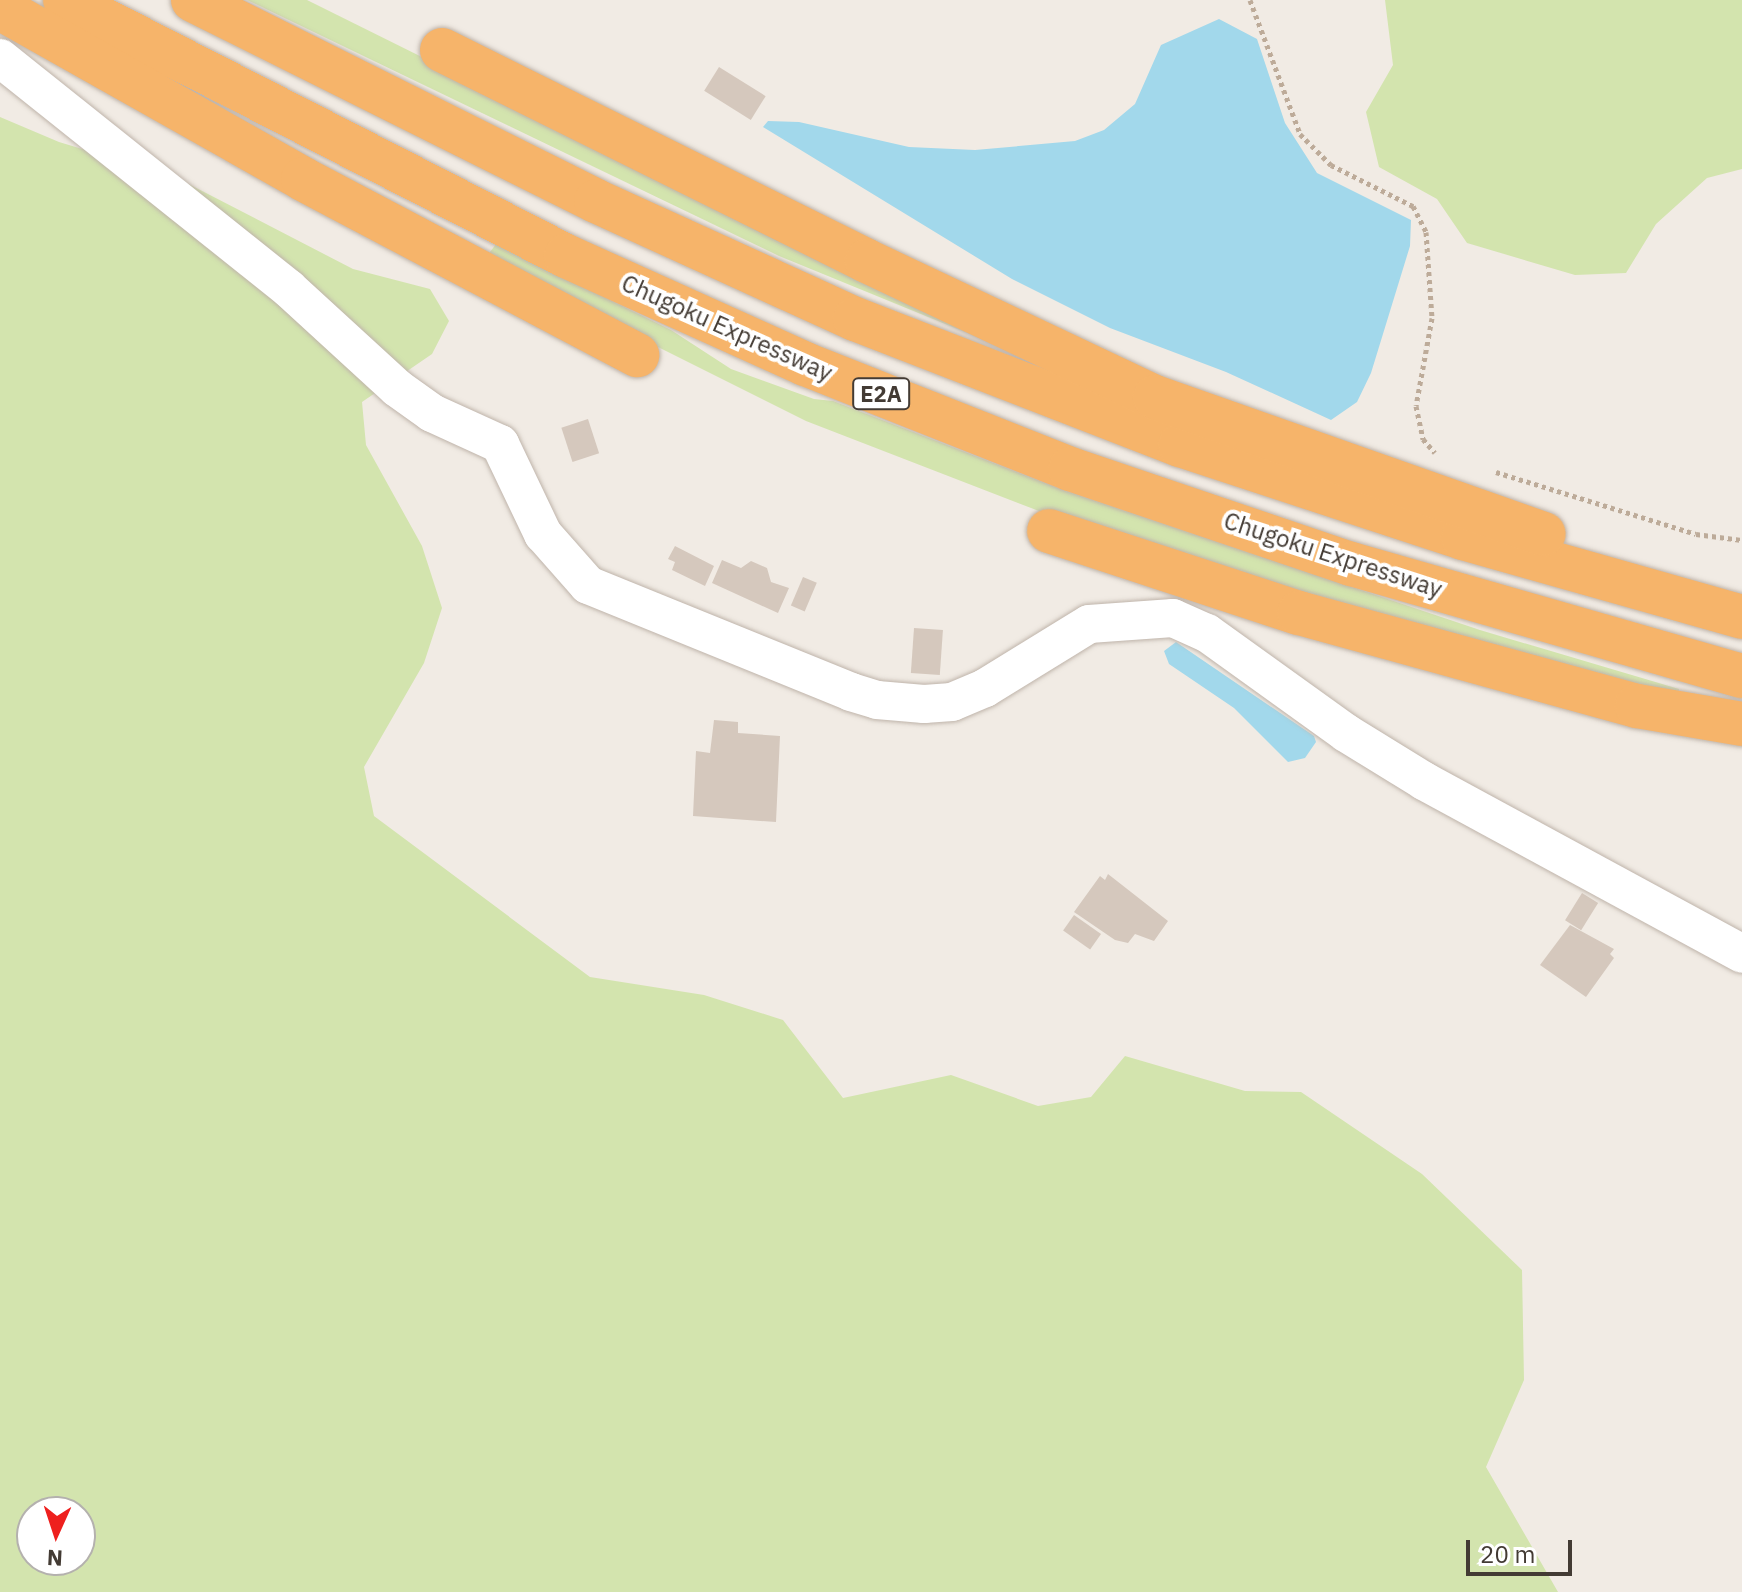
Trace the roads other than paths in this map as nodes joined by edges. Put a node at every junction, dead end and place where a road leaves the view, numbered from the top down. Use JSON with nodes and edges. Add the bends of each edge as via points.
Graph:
{"nodes":[{"id":1,"x":65,"y":0,"type":"edge"},
{"id":2,"x":193,"y":0,"type":"edge"},
{"id":3,"x":0,"y":8,"type":"edge"},
{"id":4,"x":442,"y":50,"type":"dead end"},
{"id":5,"x":0,"y":58,"type":"edge"},
{"id":6,"x":637,"y":355,"type":"dead end"},
{"id":7,"x":1049,"y":531,"type":"dead end"},
{"id":8,"x":1742,"y":614,"type":"edge"},
{"id":9,"x":1742,"y":676,"type":"edge"},
{"id":10,"x":1742,"y":724,"type":"edge"},
{"id":11,"x":1742,"y":954,"type":"edge"}],
"edges":[{"from":1,"to":9,"type":"highway","name":"Chugoku Expressway","number":"E2A","via":[[566,256],[805,364],[1070,469],[1351,564]]},
{"from":2,"to":8,"type":"highway","number":"E2A","via":[[596,201],[855,319],[1194,450],[1463,538]]},
{"from":3,"to":6,"type":"highway","via":[[303,179]]},
{"from":4,"to":8,"type":"highway","via":[[1155,397],[1663,576]]},
{"from":5,"to":11,"type":"street","via":[[288,288],[397,388],[432,413],[500,444],[543,534],[588,585],[851,692],[924,704],[952,702],[985,688],[1089,624],[1173,618],[1207,633],[1346,733],[1424,781]]},
{"from":7,"to":10,"type":"highway","via":[[1299,613],[1637,706]]}]}
